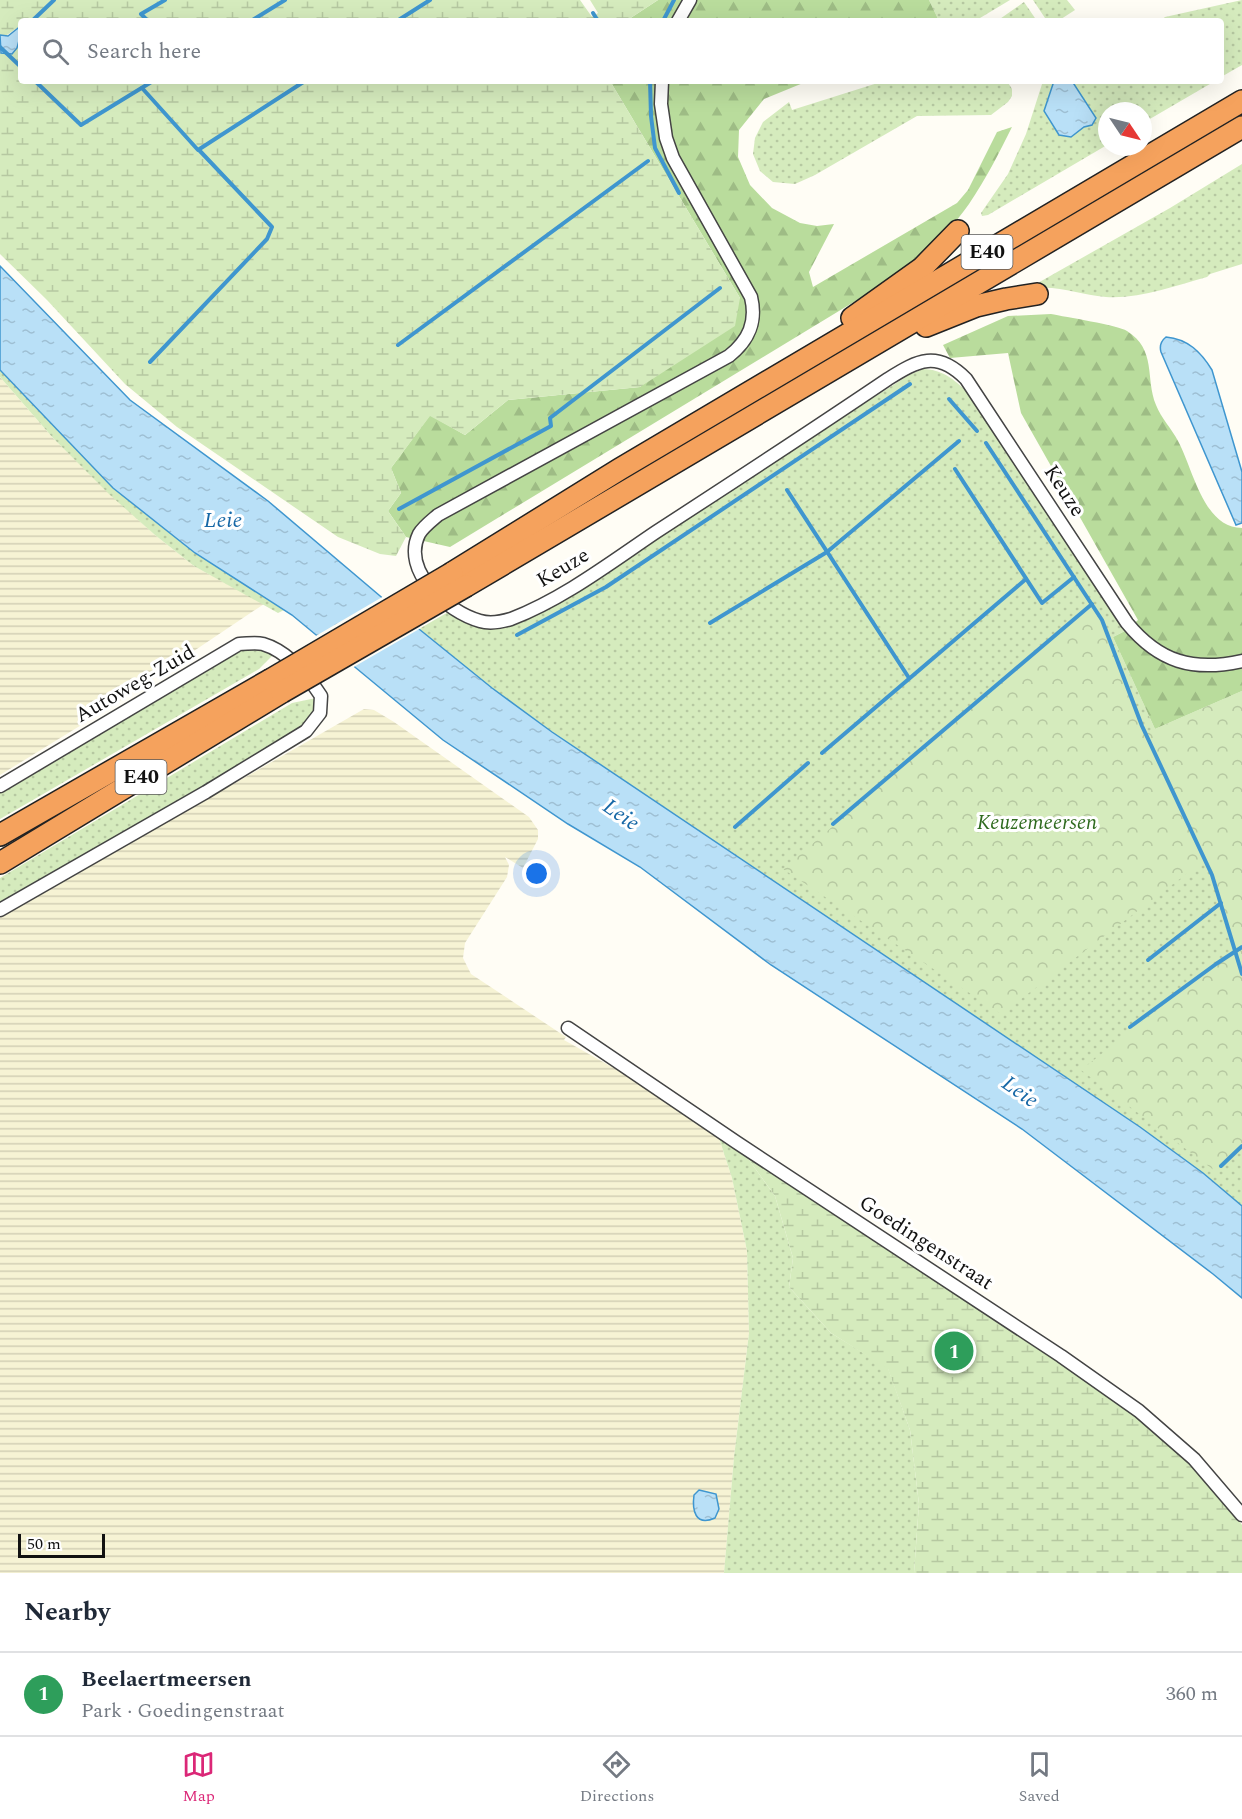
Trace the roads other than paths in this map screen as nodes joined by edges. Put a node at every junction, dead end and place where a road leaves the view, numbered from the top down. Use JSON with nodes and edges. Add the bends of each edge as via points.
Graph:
{"nodes":[{"id":1,"x":690,"y":0,"type":"edge"},
{"id":2,"x":680,"y":18,"type":"edge"},
{"id":3,"x":662,"y":84,"type":"edge"},
{"id":4,"x":1242,"y":101,"type":"edge"},
{"id":5,"x":1242,"y":127,"type":"edge"},
{"id":6,"x":958,"y":231,"type":"dead end"},
{"id":7,"x":1036,"y":294,"type":"dead end"},
{"id":8,"x":891,"y":335,"type":"junction"},
{"id":9,"x":731,"y":404,"type":"junction"},
{"id":10,"x":459,"y":579,"type":"junction"},
{"id":11,"x":1242,"y":661,"type":"edge"},
{"id":12,"x":276,"y":686,"type":"junction"},
{"id":13,"x":0,"y":786,"type":"edge"},
{"id":14,"x":0,"y":835,"type":"edge"},
{"id":15,"x":0,"y":862,"type":"edge"},
{"id":16,"x":0,"y":910,"type":"edge"},
{"id":17,"x":568,"y":1028,"type":"dead end"},
{"id":18,"x":1242,"y":1515,"type":"edge"}],
"edges":[{"from":1,"to":2,"type":"street"},
{"from":3,"to":11,"type":"street","name":"Keuze","via":[[666,138],[682,177],[751,297],[754,309],[749,334],[729,356],[428,523],[419,534],[414,553],[420,576],[434,592],[482,622],[494,623],[530,610],[590,575],[910,365],[935,360],[966,379],[1140,638],[1167,658],[1187,664],[1207,666]]},
{"from":4,"to":9,"type":"highway","number":"E40"},
{"from":5,"to":8,"type":"highway","number":"E40"},
{"from":6,"to":9,"type":"highway","via":[[922,268]]},
{"from":7,"to":8,"type":"highway","via":[[976,306],[918,329]]},
{"from":8,"to":10,"type":"highway","number":"E40"},
{"from":9,"to":10,"type":"highway","number":"E40","via":[[620,469]]},
{"from":10,"to":12,"type":"highway","number":"E40","bridge":true},
{"from":12,"to":14,"type":"highway","number":"E40"},
{"from":12,"to":15,"type":"highway","number":"E40"},
{"from":13,"to":16,"type":"street","name":"Autoweg-Zuid","via":[[239,644],[260,643],[276,649],[321,696],[320,713],[306,731]]},
{"from":17,"to":18,"type":"street","name":"Goedingenstraat","via":[[1139,1411],[1194,1459]]}]}
